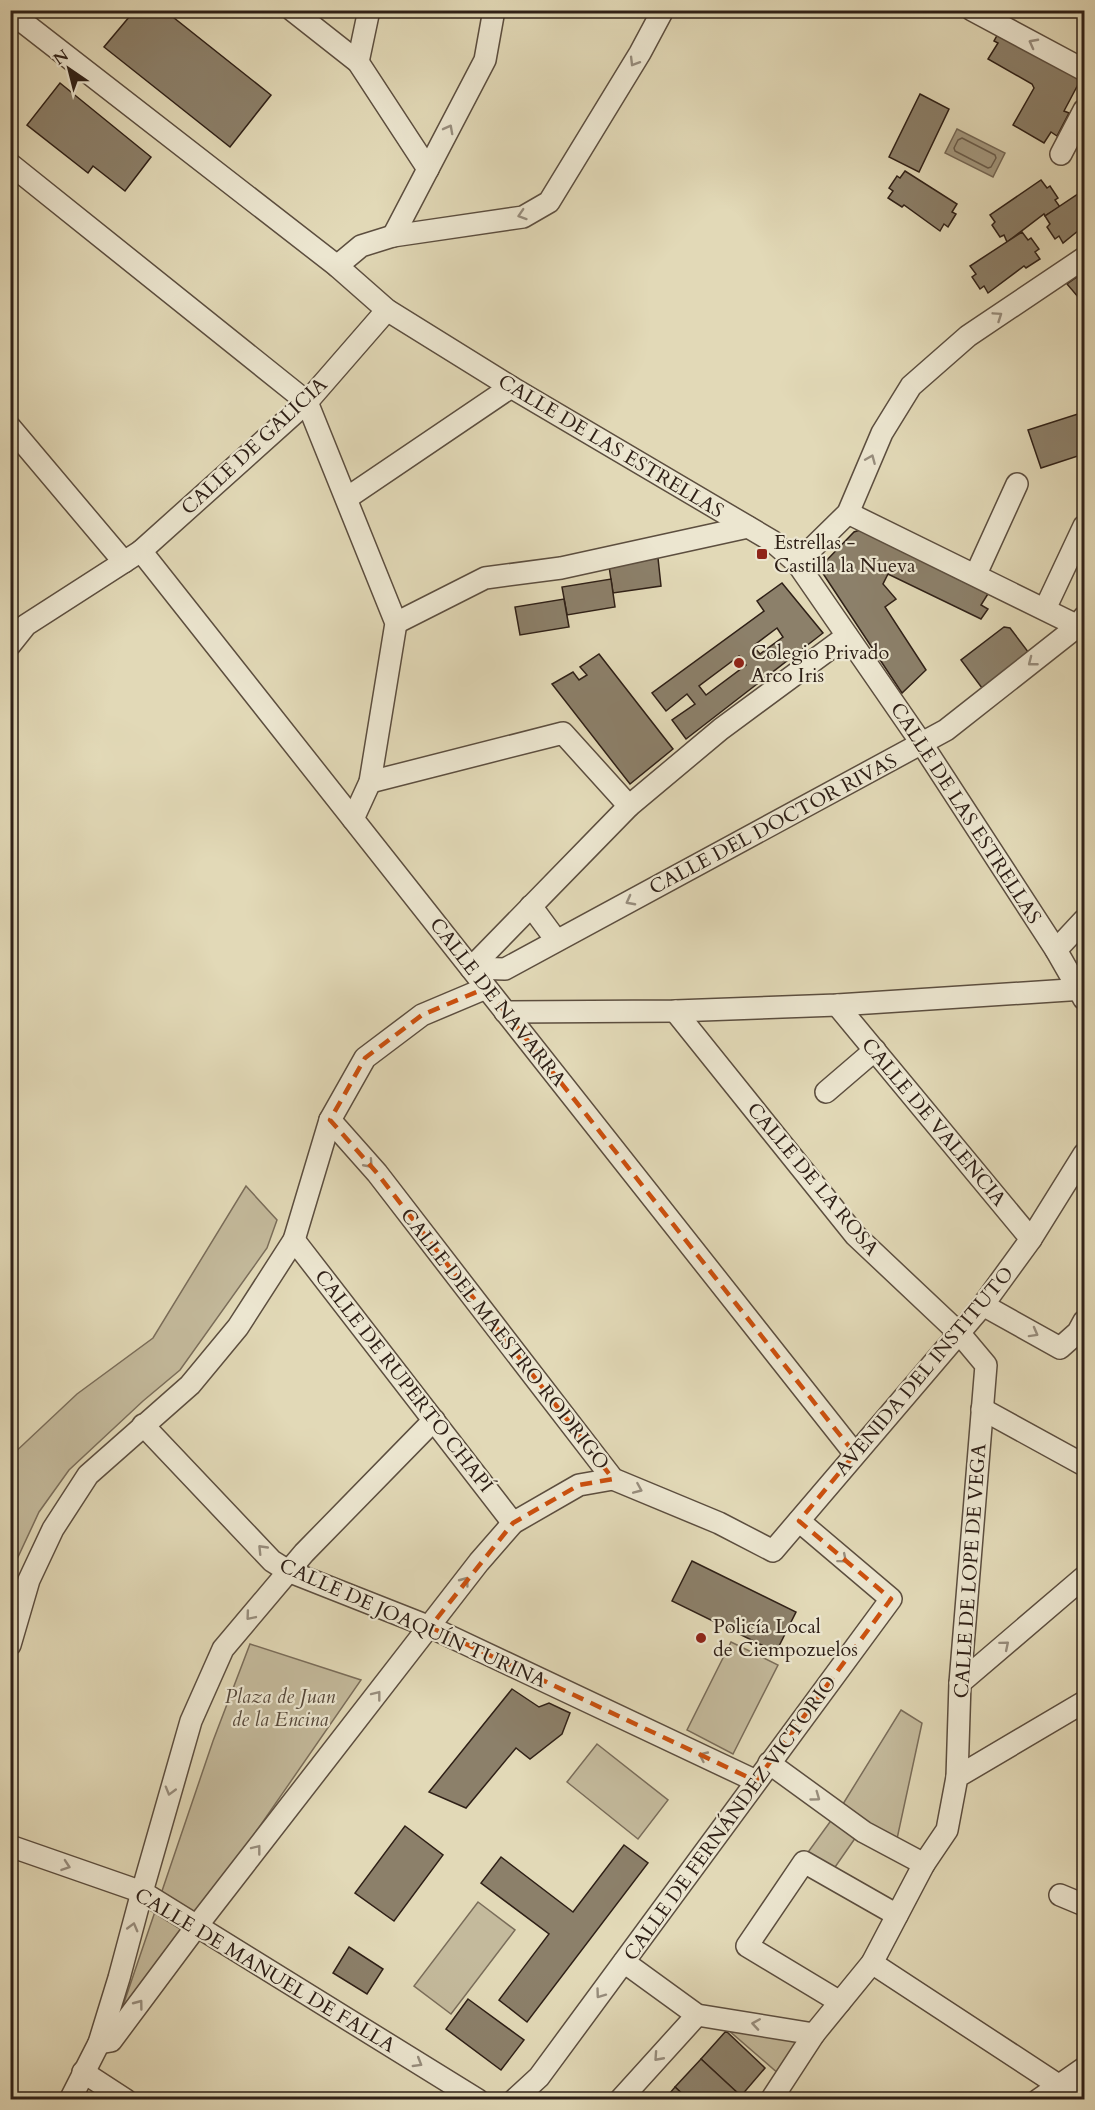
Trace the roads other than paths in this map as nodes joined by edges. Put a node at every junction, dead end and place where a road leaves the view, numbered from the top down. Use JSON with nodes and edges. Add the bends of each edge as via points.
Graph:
{"nodes":[{"id":1,"x":292,"y":10,"type":"edge"},
{"id":2,"x":369,"y":10,"type":"edge"},
{"id":3,"x":494,"y":10,"type":"edge"},
{"id":4,"x":663,"y":10,"type":"edge"},
{"id":5,"x":972,"y":10,"type":"edge"},
{"id":6,"x":10,"y":12,"type":"edge"},
{"id":7,"x":358,"y":62,"type":"junction"},
{"id":8,"x":1084,"y":70,"type":"edge"},
{"id":9,"x":1084,"y":110,"type":"edge"},
{"id":10,"x":1061,"y":154,"type":"dead end"},
{"id":11,"x":10,"y":164,"type":"edge"},
{"id":12,"x":428,"y":169,"type":"junction"},
{"id":13,"x":393,"y":236,"type":"junction"},
{"id":14,"x":1084,"y":258,"type":"edge"},
{"id":15,"x":337,"y":266,"type":"junction"},
{"id":16,"x":387,"y":310,"type":"junction"},
{"id":17,"x":511,"y":387,"type":"junction"},
{"id":18,"x":307,"y":402,"type":"junction"},
{"id":19,"x":10,"y":427,"type":"edge"},
{"id":20,"x":1017,"y":484,"type":"dead end"},
{"id":21,"x":347,"y":498,"type":"junction"},
{"id":22,"x":848,"y":513,"type":"junction"},
{"id":23,"x":1084,"y":525,"type":"edge"},
{"id":24,"x":748,"y":527,"type":"junction"},
{"id":25,"x":133,"y":556,"type":"junction"},
{"id":26,"x":797,"y":563,"type":"junction"},
{"id":27,"x":976,"y":574,"type":"junction"},
{"id":28,"x":1046,"y":609,"type":"junction"},
{"id":29,"x":396,"y":623,"type":"junction"},
{"id":30,"x":1082,"y":624,"type":"edge"},
{"id":31,"x":848,"y":636,"type":"junction"},
{"id":32,"x":10,"y":645,"type":"edge"},
{"id":33,"x":922,"y":744,"type":"junction"},
{"id":34,"x":370,"y":782,"type":"junction"},
{"id":35,"x":629,"y":806,"type":"junction"},
{"id":36,"x":353,"y":819,"type":"junction"},
{"id":37,"x":531,"y":906,"type":"junction"},
{"id":38,"x":1084,"y":920,"type":"edge"},
{"id":39,"x":556,"y":940,"type":"junction"},
{"id":40,"x":1056,"y":950,"type":"junction"},
{"id":41,"x":471,"y":968,"type":"junction"},
{"id":42,"x":486,"y":988,"type":"junction"},
{"id":43,"x":1082,"y":993,"type":"edge"},
{"id":44,"x":837,"y":1005,"type":"junction"},
{"id":45,"x":675,"y":1011,"type":"junction"},
{"id":46,"x":505,"y":1012,"type":"junction"},
{"id":47,"x":875,"y":1050,"type":"junction"},
{"id":48,"x":826,"y":1092,"type":"dead end"},
{"id":49,"x":330,"y":1120,"type":"junction"},
{"id":50,"x":1084,"y":1154,"type":"edge"},
{"id":51,"x":1031,"y":1239,"type":"junction"},
{"id":52,"x":294,"y":1240,"type":"junction"},
{"id":53,"x":983,"y":1305,"type":"junction"},
{"id":54,"x":1084,"y":1320,"type":"edge"},
{"id":55,"x":960,"y":1334,"type":"junction"},
{"id":56,"x":986,"y":1365,"type":"joint"},
{"id":57,"x":982,"y":1409,"type":"junction"},
{"id":58,"x":434,"y":1420,"type":"junction"},
{"id":59,"x":143,"y":1425,"type":"junction"},
{"id":60,"x":855,"y":1454,"type":"junction"},
{"id":61,"x":1084,"y":1465,"type":"edge"},
{"id":62,"x":613,"y":1479,"type":"junction"},
{"id":63,"x":799,"y":1521,"type":"junction"},
{"id":64,"x":513,"y":1523,"type":"junction"},
{"id":65,"x":773,"y":1551,"type":"joint"},
{"id":66,"x":288,"y":1571,"type":"junction"},
{"id":67,"x":1084,"y":1577,"type":"edge"},
{"id":68,"x":430,"y":1627,"type":"junction"},
{"id":69,"x":10,"y":1645,"type":"edge"},
{"id":70,"x":960,"y":1683,"type":"junction"},
{"id":71,"x":1084,"y":1702,"type":"edge"},
{"id":72,"x":769,"y":1763,"type":"junction"},
{"id":73,"x":957,"y":1777,"type":"junction"},
{"id":74,"x":756,"y":1780,"type":"junction"},
{"id":75,"x":10,"y":1846,"type":"edge"},
{"id":76,"x":924,"y":1864,"type":"junction"},
{"id":77,"x":142,"y":1892,"type":"junction"},
{"id":78,"x":1060,"y":1895,"type":"dead end"},
{"id":79,"x":1084,"y":1905,"type":"edge"},
{"id":80,"x":897,"y":1915,"type":"junction"},
{"id":81,"x":196,"y":1927,"type":"junction"},
{"id":82,"x":624,"y":1962,"type":"junction"},
{"id":83,"x":872,"y":1963,"type":"junction"},
{"id":84,"x":840,"y":2002,"type":"junction"},
{"id":85,"x":697,"y":2015,"type":"junction"},
{"id":86,"x":814,"y":2034,"type":"junction"},
{"id":87,"x":99,"y":2043,"type":"junction"},
{"id":88,"x":1084,"y":2068,"type":"edge"},
{"id":89,"x":83,"y":2072,"type":"junction"},
{"id":90,"x":1060,"y":2085,"type":"junction"},
{"id":91,"x":70,"y":2100,"type":"edge"},
{"id":92,"x":126,"y":2100,"type":"edge"},
{"id":93,"x":478,"y":2100,"type":"edge"},
{"id":94,"x":513,"y":2100,"type":"edge"},
{"id":95,"x":620,"y":2100,"type":"edge"},
{"id":96,"x":771,"y":2100,"type":"edge"},
{"id":97,"x":1038,"y":2100,"type":"edge"},
{"id":98,"x":1081,"y":2100,"type":"edge"}],
"edges":[{"from":1,"to":7,"type":"street"},
{"from":2,"to":7,"type":"street"},
{"from":12,"to":3,"type":"street","one_way":true,"via":[[485,60]]},
{"from":4,"to":13,"type":"street","one_way":true,"via":[[549,202],[523,217]]},
{"from":8,"to":5,"type":"street","one_way":true},
{"from":6,"to":15,"type":"street","name":"CALLE DE LAS ESTRELLAS"},
{"from":7,"to":12,"type":"street"},
{"from":9,"to":10,"type":"street"},
{"from":11,"to":18,"type":"street"},
{"from":12,"to":13,"type":"street"},
{"from":13,"to":15,"type":"street","via":[[361,246]]},
{"from":22,"to":14,"type":"street","one_way":true,"via":[[882,433],[911,386],[968,336]]},
{"from":15,"to":16,"type":"street","name":"CALLE DE LAS ESTRELLAS"},
{"from":16,"to":17,"type":"street","name":"CALLE DE LAS ESTRELLAS"},
{"from":16,"to":18,"type":"street","name":"CALLE DE GALICIA"},
{"from":17,"to":21,"type":"street"},
{"from":17,"to":24,"type":"street","name":"CALLE DE LAS ESTRELLAS"},
{"from":18,"to":21,"type":"street"},
{"from":18,"to":25,"type":"street","name":"CALLE DE GALICIA"},
{"from":19,"to":25,"type":"street","name":"CALLE DE NAVARRA"},
{"from":20,"to":27,"type":"street"},
{"from":21,"to":29,"type":"street"},
{"from":22,"to":26,"type":"street"},
{"from":22,"to":27,"type":"street"},
{"from":23,"to":28,"type":"street"},
{"from":24,"to":26,"type":"street","name":"CALLE DE LAS ESTRELLAS"},
{"from":24,"to":29,"type":"street","via":[[561,568],[485,578]]},
{"from":25,"to":32,"type":"street","name":"CALLE DE GALICIA","via":[[26,626]]},
{"from":25,"to":36,"type":"street","name":"CALLE DE NAVARRA"},
{"from":26,"to":31,"type":"street","name":"CALLE DE LAS ESTRELLAS"},
{"from":27,"to":28,"type":"street"},
{"from":28,"to":30,"type":"street"},
{"from":29,"to":34,"type":"street"},
{"from":30,"to":33,"type":"street","name":"CALLE DEL DOCTOR RIVAS","one_way":true,"via":[[946,730]]},
{"from":31,"to":33,"type":"street","name":"CALLE DE LAS ESTRELLAS"},
{"from":31,"to":35,"type":"street","via":[[721,729]]},
{"from":33,"to":39,"type":"street","name":"CALLE DEL DOCTOR RIVAS","one_way":true},
{"from":33,"to":40,"type":"street","name":"CALLE DE LAS ESTRELLAS"},
{"from":34,"to":35,"type":"street","via":[[563,733]]},
{"from":34,"to":36,"type":"street"},
{"from":35,"to":37,"type":"street"},
{"from":36,"to":41,"type":"street","name":"CALLE DE NAVARRA"},
{"from":37,"to":39,"type":"street"},
{"from":37,"to":41,"type":"street"},
{"from":38,"to":40,"type":"street"},
{"from":39,"to":41,"type":"street","name":"CALLE DEL DOCTOR RIVAS","via":[[505,969]]},
{"from":40,"to":43,"type":"street","name":"CALLE DE LAS ESTRELLAS"},
{"from":41,"to":42,"type":"street","name":"CALLE DE NAVARRA"},
{"from":42,"to":46,"type":"street","name":"CALLE DE NAVARRA"},
{"from":42,"to":49,"type":"street","via":[[422,1015],[365,1058]]},
{"from":43,"to":44,"type":"street"},
{"from":44,"to":45,"type":"street"},
{"from":44,"to":47,"type":"street","name":"CALLE DE VALENCIA"},
{"from":45,"to":46,"type":"street"},
{"from":45,"to":55,"type":"street","name":"CALLE DE LA ROSA","via":[[855,1234]]},
{"from":46,"to":60,"type":"street","name":"CALLE DE NAVARRA"},
{"from":47,"to":48,"type":"street"},
{"from":47,"to":51,"type":"street","name":"CALLE DE VALENCIA"},
{"from":49,"to":52,"type":"street"},
{"from":49,"to":62,"type":"street","name":"CALLE DEL MAESTRO RODRIGO","one_way":true,"via":[[377,1173]]},
{"from":50,"to":51,"type":"street","name":"AVENIDA DEL INSTITUTO"},
{"from":51,"to":53,"type":"street","name":"AVENIDA DEL INSTITUTO"},
{"from":52,"to":58,"type":"street","name":"CALLE DE RUPERTO CHAPÍ"},
{"from":52,"to":59,"type":"street","via":[[238,1327],[190,1384]]},
{"from":53,"to":54,"type":"street","one_way":true,"via":[[1060,1348]]},
{"from":53,"to":55,"type":"street","name":"AVENIDA DEL INSTITUTO"},
{"from":55,"to":56,"type":"street","name":"CALLE DE LA ROSA"},
{"from":55,"to":60,"type":"street","name":"AVENIDA DEL INSTITUTO"},
{"from":56,"to":57,"type":"street","name":"CALLE DE LOPE DE VEGA"},
{"from":57,"to":61,"type":"street"},
{"from":57,"to":70,"type":"street","name":"CALLE DE LOPE DE VEGA"},
{"from":58,"to":64,"type":"street","name":"CALLE DE RUPERTO CHAPÍ"},
{"from":58,"to":66,"type":"street"},
{"from":66,"to":59,"type":"street","name":"CALLE DE JOAQUÍN TURINA","one_way":true,"via":[[272,1561]]},
{"from":59,"to":69,"type":"street","via":[[88,1475],[53,1529],[28,1580]]},
{"from":60,"to":63,"type":"street","name":"AVENIDA DEL INSTITUTO"},
{"from":62,"to":64,"type":"street","via":[[579,1485]]},
{"from":62,"to":65,"type":"street","name":"CALLE DEL MAESTRO RODRIGO","one_way":true,"via":[[719,1523]]},
{"from":63,"to":65,"type":"street","name":"AVENIDA DEL INSTITUTO"},
{"from":63,"to":72,"type":"street","name":"CALLE DE FERNÁNDEZ VICTORIO","one_way":true,"via":[[891,1599]]},
{"from":68,"to":64,"type":"street","one_way":true},
{"from":66,"to":68,"type":"street","name":"CALLE DE JOAQUÍN TURINA"},
{"from":66,"to":77,"type":"street","one_way":true,"via":[[223,1649],[191,1721]]},
{"from":70,"to":67,"type":"street","one_way":true},
{"from":74,"to":68,"type":"street","name":"CALLE DE JOAQUÍN TURINA","one_way":true},
{"from":81,"to":68,"type":"street","one_way":true},
{"from":70,"to":73,"type":"street","name":"CALLE DE LOPE DE VEGA"},
{"from":71,"to":73,"type":"street"},
{"from":72,"to":74,"type":"street","name":"CALLE DE FERNÁNDEZ VICTORIO"},
{"from":72,"to":76,"type":"street","one_way":true,"via":[[864,1832]]},
{"from":73,"to":76,"type":"street","name":"CALLE DE LOPE DE VEGA","via":[[947,1830]]},
{"from":74,"to":82,"type":"street","name":"CALLE DE FERNÁNDEZ VICTORIO"},
{"from":75,"to":77,"type":"street","name":"CALLE DE MANUEL DE FALLA","one_way":true},
{"from":76,"to":80,"type":"street","name":"CALLE DE LOPE DE VEGA"},
{"from":77,"to":81,"type":"street","name":"CALLE DE MANUEL DE FALLA"},
{"from":87,"to":77,"type":"street","one_way":true},
{"from":78,"to":79,"type":"street"},
{"from":80,"to":83,"type":"street","name":"CALLE DE LOPE DE VEGA"},
{"from":80,"to":84,"type":"street","via":[[804,1862],[747,1946]]},
{"from":87,"to":81,"type":"street","one_way":true,"via":[[111,2041]]},
{"from":81,"to":93,"type":"street","name":"CALLE DE MANUEL DE FALLA","one_way":true},
{"from":82,"to":85,"type":"street"},
{"from":82,"to":94,"type":"street","name":"CALLE DE FERNÁNDEZ VICTORIO","one_way":true,"via":[[539,2077]]},
{"from":83,"to":84,"type":"street","name":"CALLE DE LOPE DE VEGA"},
{"from":83,"to":90,"type":"street"},
{"from":84,"to":86,"type":"street","name":"CALLE DE LOPE DE VEGA"},
{"from":86,"to":85,"type":"street","one_way":true},
{"from":85,"to":95,"type":"street","one_way":true},
{"from":86,"to":96,"type":"street","name":"CALLE DE LOPE DE VEGA"},
{"from":87,"to":89,"type":"street"},
{"from":88,"to":90,"type":"street"},
{"from":89,"to":91,"type":"street"},
{"from":89,"to":92,"type":"street"},
{"from":90,"to":97,"type":"street"},
{"from":90,"to":98,"type":"street"}]}
